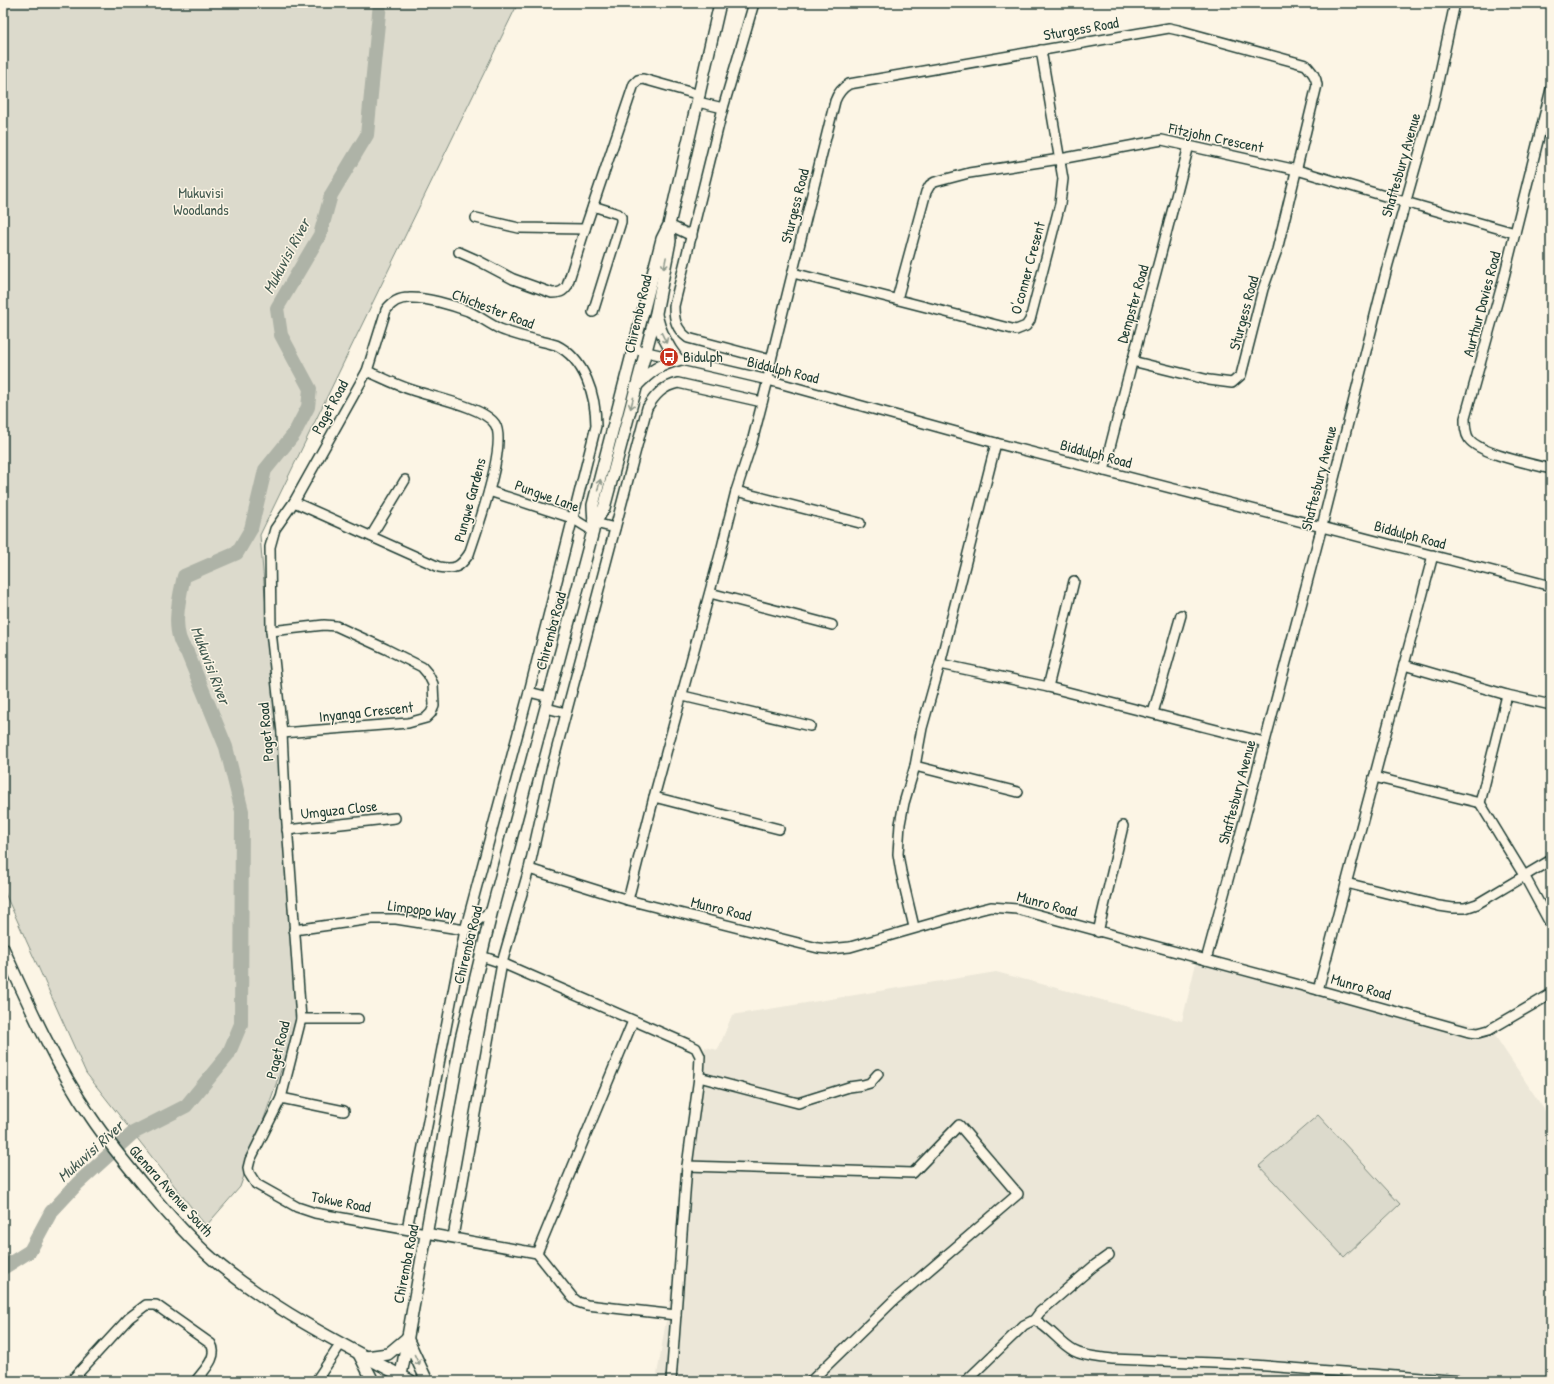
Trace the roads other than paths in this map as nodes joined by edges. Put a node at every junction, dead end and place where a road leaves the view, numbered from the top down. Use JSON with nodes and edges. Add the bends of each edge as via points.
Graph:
{"nodes":[{"id":1,"x":720,"y":3,"type":"edge"},
{"id":2,"x":754,"y":3,"type":"edge"},
{"id":3,"x":1455,"y":3,"type":"edge"},
{"id":4,"x":1041,"y":50,"type":"junction"},
{"id":5,"x":1551,"y":89,"type":"edge"},
{"id":6,"x":699,"y":99,"type":"junction"},
{"id":7,"x":723,"y":108,"type":"junction"},
{"id":8,"x":1189,"y":145,"type":"junction"},
{"id":9,"x":1060,"y":158,"type":"junction"},
{"id":10,"x":1297,"y":170,"type":"junction"},
{"id":11,"x":1405,"y":202,"type":"junction"},
{"id":12,"x":593,"y":206,"type":"junction"},
{"id":13,"x":476,"y":218,"type":"dead end"},
{"id":14,"x":669,"y":225,"type":"junction"},
{"id":15,"x":585,"y":229,"type":"junction"},
{"id":16,"x":1515,"y":233,"type":"junction"},
{"id":17,"x":692,"y":236,"type":"junction"},
{"id":18,"x":459,"y":252,"type":"dead end"},
{"id":19,"x":793,"y":273,"type":"junction"},
{"id":20,"x":897,"y":299,"type":"junction"},
{"id":21,"x":398,"y":300,"type":"joint"},
{"id":22,"x":593,"y":312,"type":"dead end"},
{"id":23,"x":656,"y":313,"type":"junction"},
{"id":24,"x":634,"y":349,"type":"junction"},
{"id":25,"x":645,"y":352,"type":"junction"},
{"id":26,"x":678,"y":360,"type":"junction"},
{"id":27,"x":771,"y":360,"type":"junction"},
{"id":28,"x":1132,"y":361,"type":"junction"},
{"id":29,"x":367,"y":370,"type":"junction"},
{"id":30,"x":768,"y":380,"type":"junction"},
{"id":31,"x":637,"y":385,"type":"junction"},
{"id":32,"x":762,"y":402,"type":"junction"},
{"id":33,"x":596,"y":426,"type":"joint"},
{"id":34,"x":996,"y":443,"type":"junction"},
{"id":35,"x":1551,"y":469,"type":"edge"},
{"id":36,"x":1104,"y":471,"type":"junction"},
{"id":37,"x":405,"y":480,"type":"dead end"},
{"id":38,"x":489,"y":491,"type":"junction"},
{"id":39,"x":736,"y":491,"type":"junction"},
{"id":40,"x":294,"y":502,"type":"junction"},
{"id":41,"x":572,"y":518,"type":"junction"},
{"id":42,"x":860,"y":523,"type":"dead end"},
{"id":43,"x":1322,"y":526,"type":"junction"},
{"id":44,"x":594,"y":527,"type":"junction"},
{"id":45,"x":615,"y":528,"type":"junction"},
{"id":46,"x":371,"y":536,"type":"junction"},
{"id":47,"x":1433,"y":555,"type":"junction"},
{"id":48,"x":1074,"y":581,"type":"dead end"},
{"id":49,"x":1551,"y":586,"type":"edge"},
{"id":50,"x":710,"y":593,"type":"junction"},
{"id":51,"x":1181,"y":615,"type":"dead end"},
{"id":52,"x":832,"y":625,"type":"dead end"},
{"id":53,"x":271,"y":631,"type":"junction"},
{"id":54,"x":940,"y":664,"type":"junction"},
{"id":55,"x":1404,"y":665,"type":"junction"},
{"id":56,"x":1048,"y":687,"type":"junction"},
{"id":57,"x":528,"y":692,"type":"junction"},
{"id":58,"x":1507,"y":695,"type":"junction"},
{"id":59,"x":683,"y":696,"type":"junction"},
{"id":60,"x":549,"y":697,"type":"junction"},
{"id":61,"x":1551,"y":705,"type":"edge"},
{"id":62,"x":546,"y":708,"type":"junction"},
{"id":63,"x":1153,"y":713,"type":"junction"},
{"id":64,"x":566,"y":714,"type":"junction"},
{"id":65,"x":810,"y":726,"type":"dead end"},
{"id":66,"x":282,"y":734,"type":"junction"},
{"id":67,"x":1264,"y":742,"type":"junction"},
{"id":68,"x":915,"y":766,"type":"junction"},
{"id":69,"x":1374,"y":777,"type":"junction"},
{"id":70,"x":1018,"y":792,"type":"dead end"},
{"id":71,"x":654,"y":796,"type":"junction"},
{"id":72,"x":1480,"y":803,"type":"junction"},
{"id":73,"x":395,"y":818,"type":"dead end"},
{"id":74,"x":1123,"y":826,"type":"dead end"},
{"id":75,"x":780,"y":829,"type":"dead end"},
{"id":76,"x":287,"y":830,"type":"junction"},
{"id":77,"x":1551,"y":860,"type":"edge"},
{"id":78,"x":529,"y":869,"type":"junction"},
{"id":79,"x":1525,"y":877,"type":"junction"},
{"id":80,"x":1346,"y":883,"type":"junction"},
{"id":81,"x":628,"y":900,"type":"junction"},
{"id":82,"x":492,"y":910,"type":"junction"},
{"id":83,"x":1551,"y":925,"type":"edge"},
{"id":84,"x":914,"y":927,"type":"junction"},
{"id":85,"x":294,"y":930,"type":"junction"},
{"id":86,"x":465,"y":930,"type":"junction"},
{"id":87,"x":1098,"y":932,"type":"junction"},
{"id":88,"x":3,"y":948,"type":"edge"},
{"id":89,"x":481,"y":956,"type":"junction"},
{"id":90,"x":1206,"y":960,"type":"junction"},
{"id":91,"x":502,"y":964,"type":"junction"},
{"id":92,"x":1318,"y":990,"type":"junction"},
{"id":93,"x":1551,"y":994,"type":"edge"},
{"id":94,"x":301,"y":1019,"type":"junction"},
{"id":95,"x":358,"y":1019,"type":"dead end"},
{"id":96,"x":633,"y":1021,"type":"junction"},
{"id":97,"x":878,"y":1074,"type":"dead end"},
{"id":98,"x":699,"y":1077,"type":"junction"},
{"id":99,"x":281,"y":1098,"type":"junction"},
{"id":100,"x":344,"y":1111,"type":"dead end"},
{"id":101,"x":687,"y":1166,"type":"junction"},
{"id":102,"x":256,"y":1184,"type":"joint"},
{"id":103,"x":407,"y":1229,"type":"junction"},
{"id":104,"x":427,"y":1233,"type":"junction"},
{"id":105,"x":453,"y":1237,"type":"junction"},
{"id":106,"x":537,"y":1253,"type":"junction"},
{"id":107,"x":1109,"y":1254,"type":"dead end"},
{"id":108,"x":676,"y":1315,"type":"junction"},
{"id":109,"x":1034,"y":1320,"type":"junction"},
{"id":110,"x":407,"y":1338,"type":"junction"},
{"id":111,"x":340,"y":1345,"type":"junction"},
{"id":112,"x":362,"y":1356,"type":"junction"},
{"id":113,"x":401,"y":1378,"type":"edge"},
{"id":114,"x":71,"y":1381,"type":"edge"},
{"id":115,"x":196,"y":1381,"type":"edge"},
{"id":116,"x":316,"y":1381,"type":"edge"},
{"id":117,"x":373,"y":1381,"type":"edge"},
{"id":118,"x":412,"y":1381,"type":"edge"},
{"id":119,"x":427,"y":1381,"type":"edge"},
{"id":120,"x":671,"y":1381,"type":"edge"},
{"id":121,"x":810,"y":1381,"type":"edge"},
{"id":122,"x":966,"y":1381,"type":"edge"},
{"id":123,"x":1462,"y":1381,"type":"edge"}],
"edges":[{"from":1,"to":6,"type":"main road","name":"Chiremba Road"},
{"from":2,"to":7,"type":"street"},
{"from":3,"to":11,"type":"street","name":"Shaftesbury Avenue","via":[[1433,104]]},
{"from":4,"to":9,"type":"street","name":"O'conner Cresent"},
{"from":4,"to":10,"type":"street","name":"Sturgess Road","via":[[1168,28],[1306,65],[1316,78],[1317,85]]},
{"from":4,"to":19,"type":"street","name":"Sturgess Road","via":[[849,84],[842,88],[835,101]]},
{"from":5,"to":16,"type":"street","name":"Aurthur Davies Road"},
{"from":6,"to":7,"type":"street"},
{"from":6,"to":12,"type":"street","via":[[644,79],[634,84]]},
{"from":6,"to":14,"type":"main road","name":"Chiremba Road"},
{"from":7,"to":17,"type":"street"},
{"from":8,"to":9,"type":"street","name":"Fitzjohn Crescent","via":[[1162,140]]},
{"from":8,"to":10,"type":"street","name":"Fitzjohn Crescent"},
{"from":8,"to":28,"type":"street","name":"Dempster Road"},
{"from":9,"to":20,"type":"street","name":"Fitzjohn Crescent","via":[[944,178],[930,185]]},
{"from":9,"to":20,"type":"street","name":"O'conner Cresent","via":[[1063,179],[1060,204],[1030,320],[1026,326],[1016,330]]},
{"from":10,"to":11,"type":"street","name":"Fitzjohn Crescent"},
{"from":10,"to":28,"type":"street","name":"Sturgess Road","via":[[1277,250],[1263,289],[1242,375],[1232,383],[1209,380]]},
{"from":11,"to":16,"type":"street","name":"Fitzjohn Crescent"},
{"from":11,"to":43,"type":"street","name":"Shaftesbury Avenue"},
{"from":12,"to":15,"type":"street"},
{"from":12,"to":22,"type":"street","via":[[618,214],[621,222]]},
{"from":13,"to":15,"type":"street","via":[[519,228]]},
{"from":14,"to":17,"type":"street"},
{"from":14,"to":23,"type":"main road","name":"Chiremba Road","one_way":true,"via":[[670,241]]},
{"from":14,"to":24,"type":"main road","name":"Chiremba Road","via":[[662,239]]},
{"from":15,"to":18,"type":"street","via":[[567,286],[559,293],[552,293],[513,279]]},
{"from":16,"to":35,"type":"street","name":"Aurthur Davies Road","via":[[1468,404],[1465,430],[1469,439],[1482,449]]},
{"from":17,"to":27,"type":"street","via":[[674,306],[674,318],[682,334],[688,338]]},
{"from":19,"to":20,"type":"street","name":"O'conner Cresent"},
{"from":19,"to":27,"type":"street","name":"Sturgess Road"},
{"from":21,"to":29,"type":"street","name":"Paget Road","via":[[390,304],[386,310]]},
{"from":21,"to":33,"type":"street","name":"Chichester Road","via":[[408,298],[431,301],[458,308],[498,328],[556,345],[572,355],[594,399]]},
{"from":23,"to":25,"type":"main road","name":"Chiremba Road"},
{"from":23,"to":26,"type":"main road","one_way":true,"via":[[664,341]]},
{"from":24,"to":25,"type":"street","name":"Biddulph Road"},
{"from":44,"to":24,"type":"main road","name":"Chiremba Road","one_way":true,"via":[[593,505]]},
{"from":25,"to":26,"type":"street","name":"Biddulph Road"},
{"from":25,"to":31,"type":"main road","name":"Chiremba Road"},
{"from":26,"to":30,"type":"street","name":"Biddulph Road"},
{"from":26,"to":31,"type":"main road","via":[[653,369]]},
{"from":27,"to":30,"type":"street","name":"Sturgess Road"},
{"from":28,"to":36,"type":"street","name":"Dempster Road"},
{"from":29,"to":38,"type":"street","name":"Pungwe Gardens","via":[[410,390],[481,412],[489,417],[499,432],[500,440]]},
{"from":29,"to":40,"type":"street","name":"Paget Road"},
{"from":30,"to":32,"type":"street","name":"Sturgess Road"},
{"from":30,"to":34,"type":"street","name":"Biddulph Road"},
{"from":31,"to":44,"type":"main road","name":"Chiremba Road","one_way":true,"via":[[604,508]]},
{"from":32,"to":39,"type":"street","name":"Sturgess Road"},
{"from":32,"to":45,"type":"street","via":[[678,383],[663,388],[654,396],[647,408]]},
{"from":33,"to":41,"type":"street","name":"Chiremba Road"},
{"from":34,"to":36,"type":"street","name":"Biddulph Road"},
{"from":34,"to":54,"type":"street"},
{"from":36,"to":43,"type":"street","name":"Biddulph Road"},
{"from":37,"to":46,"type":"street"},
{"from":38,"to":41,"type":"street","name":"Pungwe Lane"},
{"from":38,"to":46,"type":"street","name":"Pungwe Gardens","via":[[469,554],[463,563],[456,567],[439,567]]},
{"from":39,"to":42,"type":"street"},
{"from":39,"to":50,"type":"street","name":"Sturgess Road"},
{"from":40,"to":46,"type":"street","name":"Pungwe Gardens"},
{"from":40,"to":53,"type":"street","name":"Paget Road","via":[[275,529],[270,547]]},
{"from":41,"to":44,"type":"street","name":"Pungwe Lane"},
{"from":41,"to":57,"type":"street","name":"Chiremba Road"},
{"from":43,"to":47,"type":"street","name":"Biddulph Road"},
{"from":43,"to":67,"type":"street","name":"Shaftesbury Avenue"},
{"from":44,"to":45,"type":"street","name":"Pungwe Lane"},
{"from":44,"to":60,"type":"main road","name":"Chiremba Road"},
{"from":45,"to":64,"type":"street"},
{"from":47,"to":49,"type":"street","name":"Biddulph Road"},
{"from":47,"to":55,"type":"street"},
{"from":48,"to":56,"type":"street"},
{"from":50,"to":52,"type":"street"},
{"from":50,"to":59,"type":"street","name":"Sturgess Road"},
{"from":51,"to":63,"type":"street"},
{"from":53,"to":66,"type":"street","name":"Paget Road"},
{"from":53,"to":66,"type":"street","name":"Inyanga Crescent","via":[[336,626],[422,667],[432,684],[434,706],[431,714],[420,721]]},
{"from":54,"to":56,"type":"street"},
{"from":54,"to":68,"type":"street","via":[[922,728]]},
{"from":55,"to":58,"type":"street"},
{"from":55,"to":69,"type":"street"},
{"from":56,"to":63,"type":"street"},
{"from":57,"to":60,"type":"street"},
{"from":57,"to":86,"type":"street","name":"Chiremba Road"},
{"from":58,"to":61,"type":"street"},
{"from":58,"to":72,"type":"street"},
{"from":59,"to":65,"type":"street"},
{"from":59,"to":71,"type":"street","name":"Sturgess Road"},
{"from":60,"to":62,"type":"main road","name":"Chiremba Road"},
{"from":62,"to":64,"type":"street"},
{"from":62,"to":82,"type":"main road","name":"Chiremba Road"},
{"from":63,"to":67,"type":"street"},
{"from":64,"to":78,"type":"street"},
{"from":66,"to":76,"type":"street","name":"Paget Road"},
{"from":67,"to":90,"type":"street","name":"Shaftesbury Avenue"},
{"from":68,"to":70,"type":"street"},
{"from":68,"to":84,"type":"street","via":[[902,814],[898,847]]},
{"from":69,"to":72,"type":"street"},
{"from":69,"to":80,"type":"street"},
{"from":71,"to":75,"type":"street"},
{"from":71,"to":81,"type":"street","name":"Sturgess Road"},
{"from":72,"to":79,"type":"street"},
{"from":73,"to":76,"type":"street","name":"Umguza Close"},
{"from":74,"to":87,"type":"street"},
{"from":76,"to":85,"type":"street","name":"Paget Road"},
{"from":77,"to":79,"type":"street"},
{"from":78,"to":81,"type":"street","name":"Munro Road"},
{"from":78,"to":91,"type":"street"},
{"from":79,"to":80,"type":"street","via":[[1465,908],[1453,908]]},
{"from":79,"to":83,"type":"street"},
{"from":80,"to":92,"type":"street"},
{"from":81,"to":84,"type":"street","name":"Munro Road","via":[[818,948],[850,947]]},
{"from":82,"to":86,"type":"street","name":"Limpopo Way"},
{"from":82,"to":89,"type":"main road","name":"Chiremba Road"},
{"from":84,"to":87,"type":"street","name":"Munro Road","via":[[998,907],[1017,909]]},
{"from":85,"to":86,"type":"street","name":"Limpopo Way","via":[[396,918]]},
{"from":85,"to":94,"type":"street","name":"Paget Road"},
{"from":86,"to":103,"type":"street","name":"Chiremba Road"},
{"from":87,"to":90,"type":"street","name":"Munro Road"},
{"from":88,"to":111,"type":"main road","name":"Glenara Avenue South","via":[[51,1050],[90,1116],[120,1157],[186,1234],[222,1266],[280,1308]]},
{"from":89,"to":91,"type":"street"},
{"from":89,"to":104,"type":"main road","name":"Chiremba Road","via":[[461,1039]]},
{"from":90,"to":92,"type":"street","name":"Munro Road"},
{"from":91,"to":96,"type":"street"},
{"from":91,"to":105,"type":"street"},
{"from":92,"to":93,"type":"street","name":"Munro Road","via":[[1445,1027],[1478,1033],[1494,1027]]},
{"from":94,"to":95,"type":"street"},
{"from":94,"to":99,"type":"street","name":"Paget Road"},
{"from":96,"to":98,"type":"street","via":[[696,1048],[700,1056]]},
{"from":96,"to":106,"type":"street"},
{"from":97,"to":98,"type":"street","via":[[870,1083],[863,1086],[849,1087],[798,1102]]},
{"from":98,"to":101,"type":"street"},
{"from":99,"to":100,"type":"street"},
{"from":99,"to":102,"type":"street","name":"Paget Road","via":[[250,1160],[249,1173]]},
{"from":101,"to":108,"type":"street"},
{"from":101,"to":121,"type":"street","via":[[913,1173],[959,1125],[1018,1194],[893,1301]]},
{"from":102,"to":103,"type":"street","name":"Tokwe Road","via":[[297,1207],[339,1218]]},
{"from":103,"to":104,"type":"street","name":"Tokwe Road"},
{"from":104,"to":105,"type":"street","name":"Tokwe Road"},
{"from":104,"to":110,"type":"main road","name":"Chiremba Road"},
{"from":105,"to":106,"type":"street","name":"Tokwe Road"},
{"from":106,"to":108,"type":"street","via":[[578,1302]]},
{"from":107,"to":109,"type":"street","via":[[1040,1312]]},
{"from":108,"to":120,"type":"street"},
{"from":109,"to":122,"type":"street","via":[[1024,1325]]},
{"from":109,"to":123,"type":"street","via":[[1075,1352],[1112,1359],[1240,1364]]},
{"from":110,"to":112,"type":"main road","via":[[388,1354]]},
{"from":110,"to":113,"type":"main road","name":"Chiremba Road"},
{"from":110,"to":119,"type":"main road","one_way":true},
{"from":111,"to":112,"type":"main road","name":"Glenara Avenue South"},
{"from":111,"to":116,"type":"street"},
{"from":112,"to":113,"type":"main road","name":"Glenara Avenue South"},
{"from":112,"to":117,"type":"main road"},
{"from":113,"to":118,"type":"main road","name":"Glenara Avenue South"},
{"from":114,"to":115,"type":"street","via":[[129,1318],[146,1304],[156,1305],[211,1344],[213,1357]]}]}
